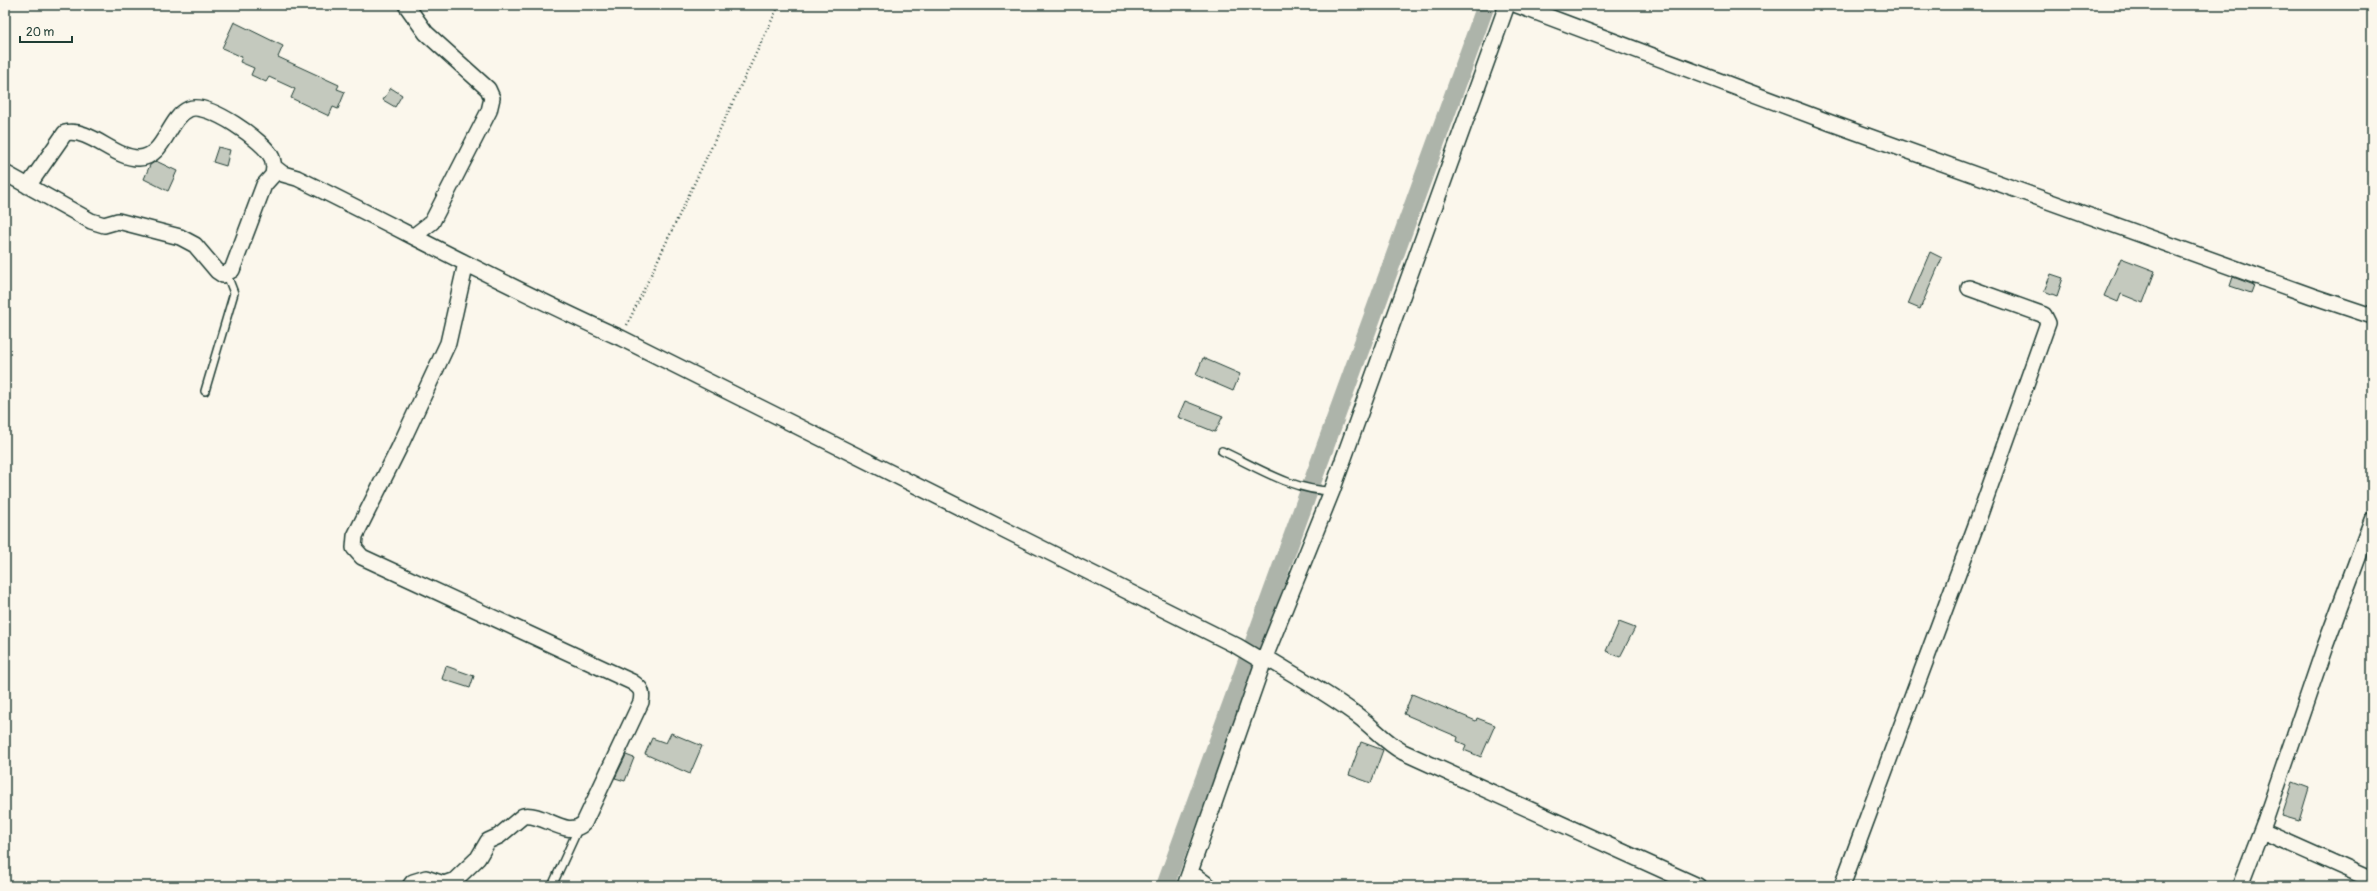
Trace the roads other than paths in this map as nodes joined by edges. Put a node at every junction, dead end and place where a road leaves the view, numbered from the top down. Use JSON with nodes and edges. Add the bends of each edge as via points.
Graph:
{"nodes":[{"id":1,"x":406,"y":5,"type":"edge"},
{"id":2,"x":1507,"y":5,"type":"edge"},
{"id":3,"x":1517,"y":5,"type":"edge"},
{"id":4,"x":274,"y":167,"type":"junction"},
{"id":5,"x":5,"y":173,"type":"edge"},
{"id":6,"x":28,"y":186,"type":"junction"},
{"id":7,"x":414,"y":236,"type":"junction"},
{"id":8,"x":466,"y":263,"type":"junction"},
{"id":9,"x":227,"y":275,"type":"junction"},
{"id":10,"x":1969,"y":288,"type":"dead end"},
{"id":11,"x":2372,"y":316,"type":"edge"},
{"id":12,"x":204,"y":392,"type":"dead end"},
{"id":13,"x":1222,"y":451,"type":"dead end"},
{"id":14,"x":1326,"y":491,"type":"junction"},
{"id":15,"x":2372,"y":520,"type":"edge"},
{"id":16,"x":1263,"y":659,"type":"junction"},
{"id":17,"x":580,"y":827,"type":"junction"},
{"id":18,"x":2262,"y":831,"type":"junction"},
{"id":19,"x":1188,"y":879,"type":"edge"},
{"id":20,"x":2372,"y":880,"type":"edge"},
{"id":21,"x":410,"y":886,"type":"edge"},
{"id":22,"x":552,"y":886,"type":"edge"},
{"id":23,"x":1209,"y":886,"type":"edge"},
{"id":24,"x":1698,"y":886,"type":"edge"},
{"id":25,"x":1842,"y":886,"type":"edge"},
{"id":26,"x":2240,"y":886,"type":"edge"}],
"edges":[{"from":1,"to":7,"type":"street","via":[[426,33],[488,89],[492,98],[489,111],[432,222]]},
{"from":2,"to":14,"type":"street"},
{"from":3,"to":11,"type":"street","via":[[1831,123]]},
{"from":4,"to":6,"type":"street","via":[[272,157],[249,135],[208,110],[194,107],[184,112],[155,150],[143,158],[130,157],[77,133],[65,133]]},
{"from":4,"to":7,"type":"street","via":[[283,174],[297,178]]},
{"from":4,"to":9,"type":"street","via":[[273,175],[264,185],[232,270]]},
{"from":5,"to":6,"type":"street"},
{"from":6,"to":9,"type":"street","via":[[91,221],[104,225],[118,221],[180,236],[195,244],[220,274]]},
{"from":7,"to":8,"type":"street"},
{"from":8,"to":16,"type":"street"},
{"from":8,"to":17,"type":"street","via":[[448,343],[355,536],[354,548],[362,557],[640,687],[643,694],[641,702]]},
{"from":9,"to":12,"type":"lane","via":[[234,293]]},
{"from":10,"to":25,"type":"street","via":[[2044,315],[2048,324]]},
{"from":13,"to":14,"type":"lane","via":[[1304,488]]},
{"from":14,"to":16,"type":"street"},
{"from":15,"to":18,"type":"street","via":[[2324,649]]},
{"from":16,"to":19,"type":"street"},
{"from":16,"to":24,"type":"street","via":[[1339,703],[1385,741],[1403,752]]},
{"from":17,"to":21,"type":"street","via":[[569,830],[539,816],[523,816],[499,836],[488,841],[478,858],[455,880],[444,884],[426,878],[413,882]]},
{"from":17,"to":22,"type":"lane"},
{"from":18,"to":20,"type":"street"},
{"from":18,"to":26,"type":"street"},
{"from":19,"to":23,"type":"street"}]}
